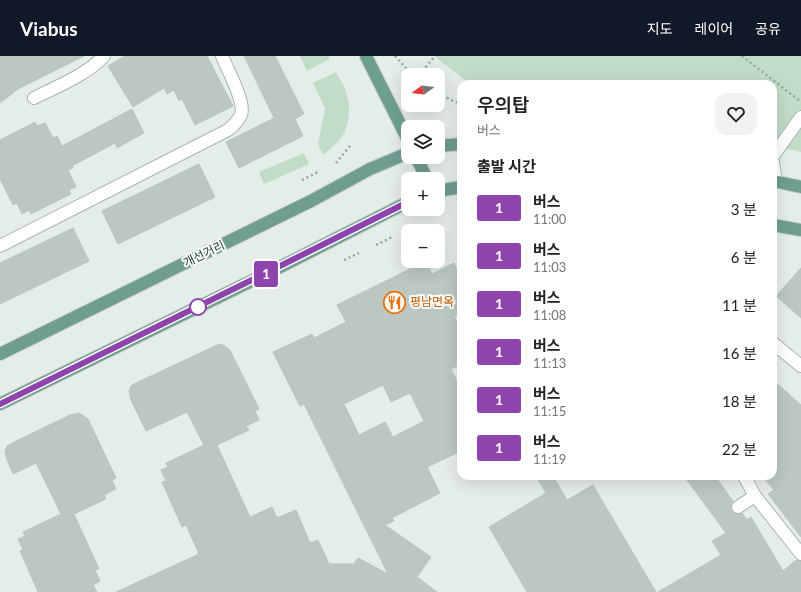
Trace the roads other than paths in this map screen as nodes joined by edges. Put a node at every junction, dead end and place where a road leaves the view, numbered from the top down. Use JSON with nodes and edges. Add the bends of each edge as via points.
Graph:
{"nodes":[{"id":1,"x":104,"y":56,"type":"edge"},
{"id":2,"x":222,"y":56,"type":"edge"},
{"id":3,"x":366,"y":56,"type":"edge"},
{"id":4,"x":34,"y":98,"type":"dead end"},
{"id":5,"x":801,"y":117,"type":"edge"},
{"id":6,"x":401,"y":126,"type":"edge"},
{"id":7,"x":457,"y":144,"type":"edge"},
{"id":8,"x":445,"y":145,"type":"edge"},
{"id":9,"x":777,"y":150,"type":"edge"},
{"id":10,"x":401,"y":156,"type":"edge"},
{"id":11,"x":777,"y":181,"type":"edge"},
{"id":12,"x":801,"y":187,"type":"edge"},
{"id":13,"x":457,"y":188,"type":"edge"},
{"id":14,"x":445,"y":190,"type":"edge"},
{"id":15,"x":401,"y":206,"type":"edge"},
{"id":16,"x":777,"y":225,"type":"edge"},
{"id":17,"x":801,"y":230,"type":"edge"},
{"id":18,"x":0,"y":246,"type":"edge"},
{"id":19,"x":777,"y":346,"type":"edge"},
{"id":20,"x":0,"y":354,"type":"edge"},
{"id":21,"x":801,"y":366,"type":"edge"},
{"id":22,"x":0,"y":404,"type":"edge"},
{"id":23,"x":746,"y":480,"type":"edge"},
{"id":24,"x":755,"y":496,"type":"junction"},
{"id":25,"x":738,"y":508,"type":"dead end"},
{"id":26,"x":801,"y":554,"type":"edge"}],
"edges":[{"from":1,"to":4,"type":"street","via":[[86,71]]},
{"from":2,"to":18,"type":"street","via":[[241,102],[241,115],[228,130]]},
{"from":3,"to":6,"type":"main road"},
{"from":5,"to":9,"type":"street"},
{"from":7,"to":8,"type":"main road"},
{"from":10,"to":20,"type":"main road","name":"개선거리","via":[[370,169],[311,201]]},
{"from":11,"to":12,"type":"main road"},
{"from":13,"to":14,"type":"main road"},
{"from":15,"to":22,"type":"main road"},
{"from":16,"to":17,"type":"main road"},
{"from":19,"to":21,"type":"street"},
{"from":23,"to":24,"type":"street"},
{"from":24,"to":25,"type":"street"},
{"from":24,"to":26,"type":"street"}]}
